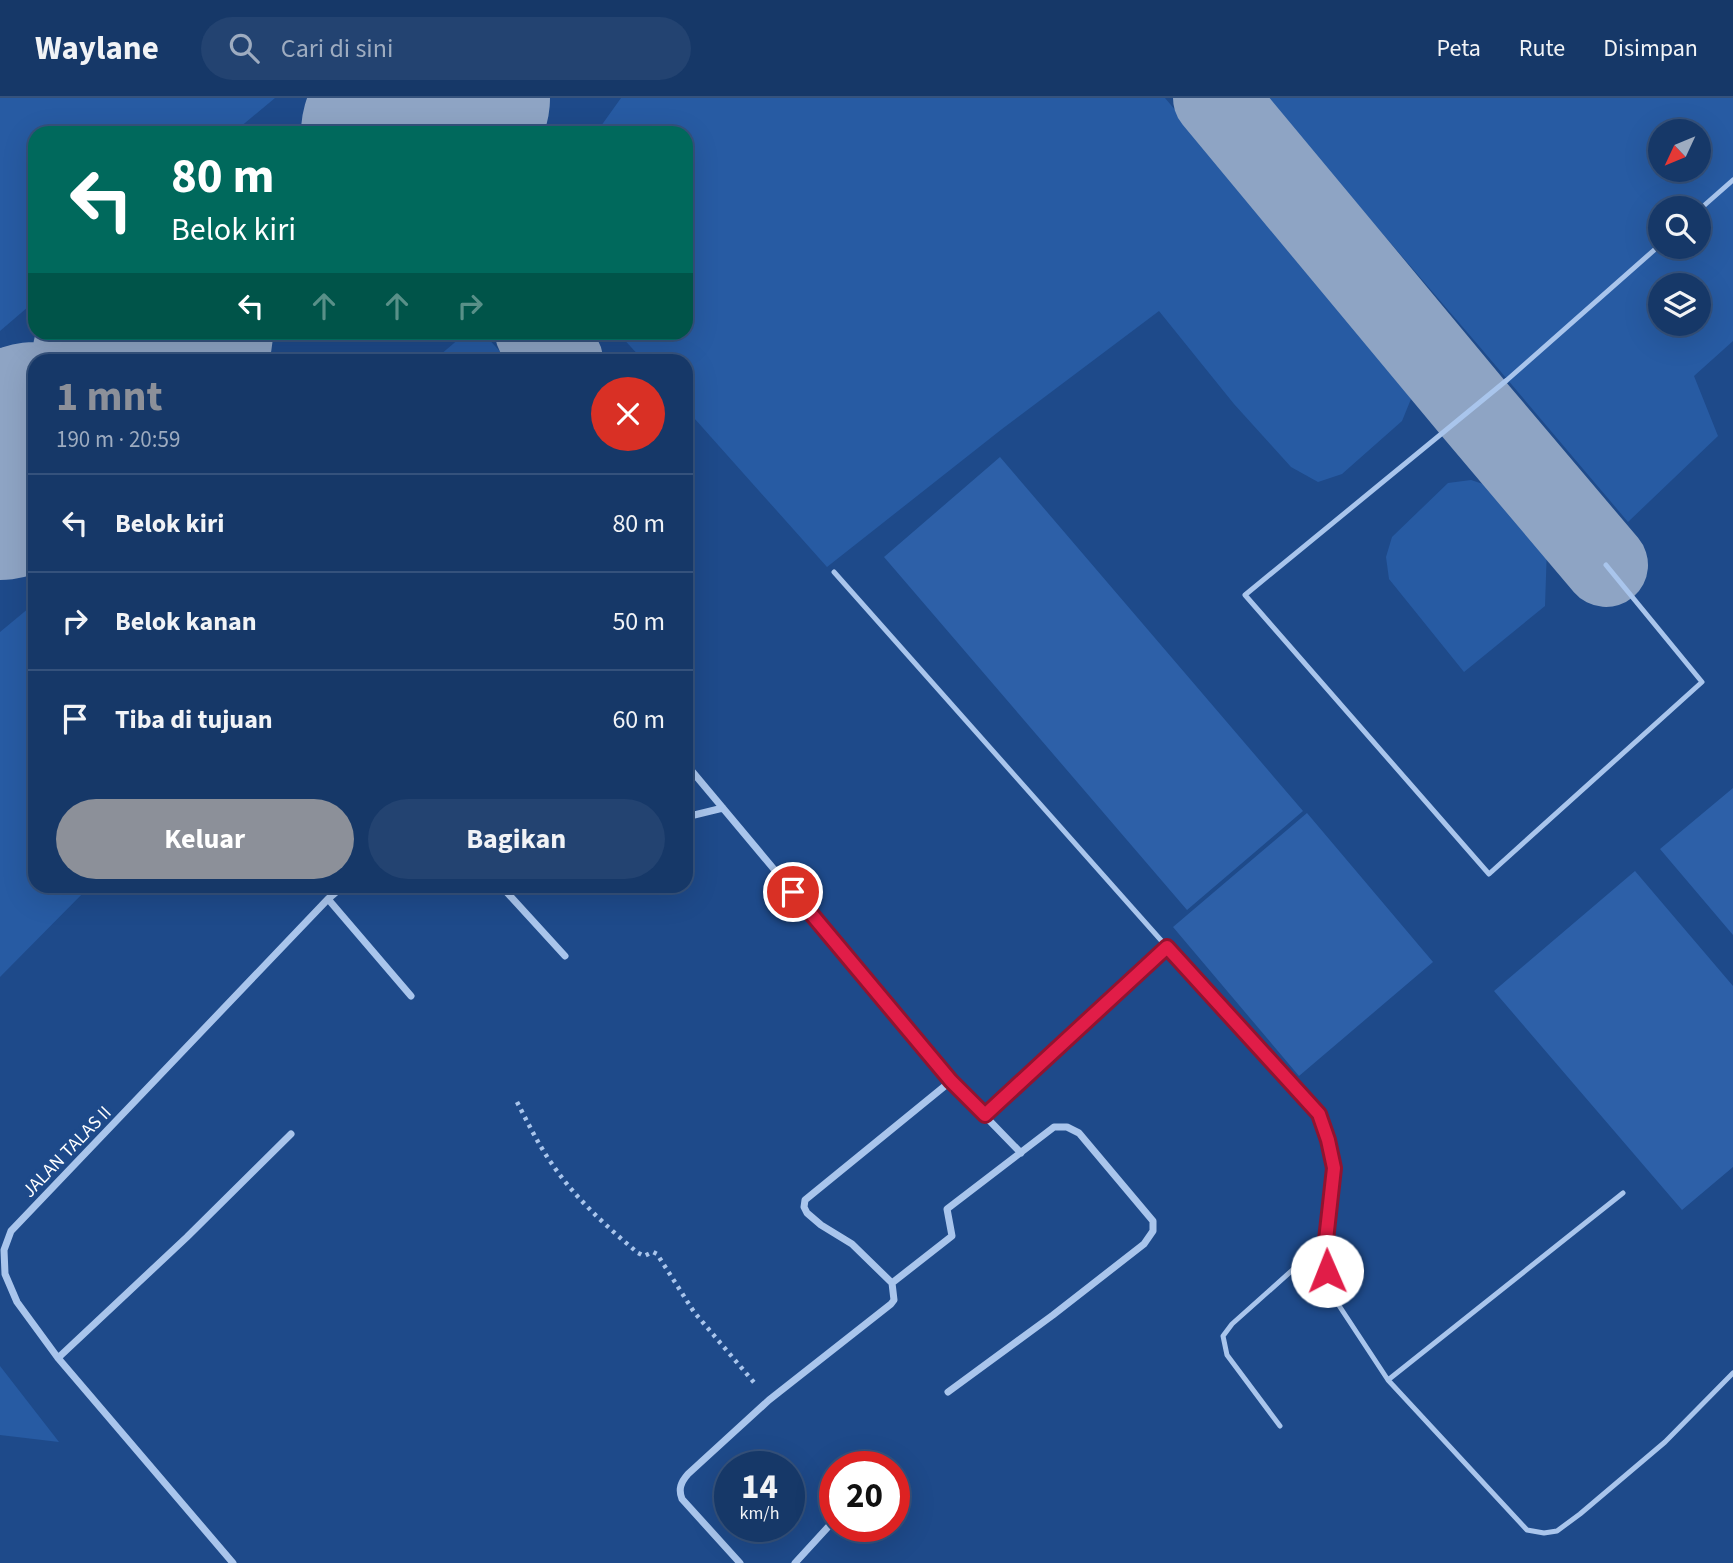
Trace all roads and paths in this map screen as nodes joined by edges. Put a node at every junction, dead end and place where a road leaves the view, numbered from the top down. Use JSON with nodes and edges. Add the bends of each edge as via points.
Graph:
{"nodes":[{"id":1,"x":1733,"y":180,"type":"edge"},
{"id":2,"x":1711,"y":199,"type":"edge"},
{"id":3,"x":1648,"y":255,"type":"edge"},
{"id":4,"x":1606,"y":565,"type":"dead end"},
{"id":5,"x":834,"y":572,"type":"dead end"},
{"id":6,"x":693,"y":772,"type":"edge"},
{"id":7,"x":723,"y":808,"type":"junction"},
{"id":8,"x":693,"y":815,"type":"edge"},
{"id":9,"x":334,"y":893,"type":"edge"},
{"id":10,"x":507,"y":893,"type":"edge"},
{"id":11,"x":327,"y":899,"type":"junction"},
{"id":12,"x":1167,"y":947,"type":"junction"},
{"id":13,"x":565,"y":957,"type":"dead end"},
{"id":14,"x":411,"y":996,"type":"dead end"},
{"id":15,"x":951,"y":1081,"type":"junction"},
{"id":16,"x":517,"y":1102,"type":"dead end"},
{"id":17,"x":985,"y":1115,"type":"junction"},
{"id":18,"x":290,"y":1133,"type":"dead end"},
{"id":19,"x":1021,"y":1153,"type":"junction"},
{"id":20,"x":1623,"y":1193,"type":"dead end"},
{"id":21,"x":1326,"y":1240,"type":"junction"},
{"id":22,"x":892,"y":1283,"type":"junction"},
{"id":23,"x":58,"y":1358,"type":"junction"},
{"id":24,"x":1733,"y":1373,"type":"edge"},
{"id":25,"x":1388,"y":1380,"type":"junction"},
{"id":26,"x":948,"y":1391,"type":"dead end"},
{"id":27,"x":769,"y":1400,"type":"junction"},
{"id":28,"x":1280,"y":1426,"type":"dead end"},
{"id":29,"x":819,"y":1537,"type":"edge"},
{"id":30,"x":233,"y":1563,"type":"edge"},
{"id":31,"x":740,"y":1563,"type":"edge"},
{"id":32,"x":795,"y":1563,"type":"edge"}],
"edges":[{"from":1,"to":2,"type":"lane"},
{"from":3,"to":4,"type":"lane","via":[[1507,380],[1245,595],[1489,874],[1702,682]]},
{"from":5,"to":12,"type":"lane"},
{"from":6,"to":7,"type":"street"},
{"from":7,"to":8,"type":"street"},
{"from":7,"to":15,"type":"street"},
{"from":9,"to":11,"type":"street","name":"JALAN TALAS II"},
{"from":10,"to":13,"type":"street"},
{"from":11,"to":14,"type":"street"},
{"from":11,"to":23,"type":"street","name":"JALAN TALAS II","via":[[11,1231],[4,1250],[5,1274],[17,1302]]},
{"from":12,"to":17,"type":"lane"},
{"from":12,"to":21,"type":"lane","via":[[1319,1114],[1334,1168]]},
{"from":15,"to":17,"type":"street"},
{"from":15,"to":22,"type":"street","via":[[805,1200],[807,1213],[852,1244]]},
{"from":16,"to":27,"type":"path","via":[[564,1181],[638,1253],[657,1254],[694,1312]]},
{"from":17,"to":19,"type":"street"},
{"from":18,"to":23,"type":"street"},
{"from":19,"to":22,"type":"street","via":[[947,1209],[952,1236]]},
{"from":19,"to":26,"type":"street","via":[[1054,1127],[1079,1133],[1153,1220],[1153,1231],[1144,1244]]},
{"from":20,"to":25,"type":"lane"},
{"from":21,"to":25,"type":"lane","via":[[1327,1271],[1336,1301]]},
{"from":21,"to":28,"type":"lane","via":[[1223,1336],[1227,1355]]},
{"from":22,"to":27,"type":"street","via":[[891,1304]]},
{"from":23,"to":30,"type":"street","name":"JALAN TALAS II"},
{"from":24,"to":25,"type":"lane","via":[[1665,1442],[1591,1505],[1557,1531],[1544,1533],[1527,1530]]},
{"from":27,"to":31,"type":"street","via":[[688,1474],[680,1488],[682,1499]]},
{"from":29,"to":32,"type":"street"}]}
